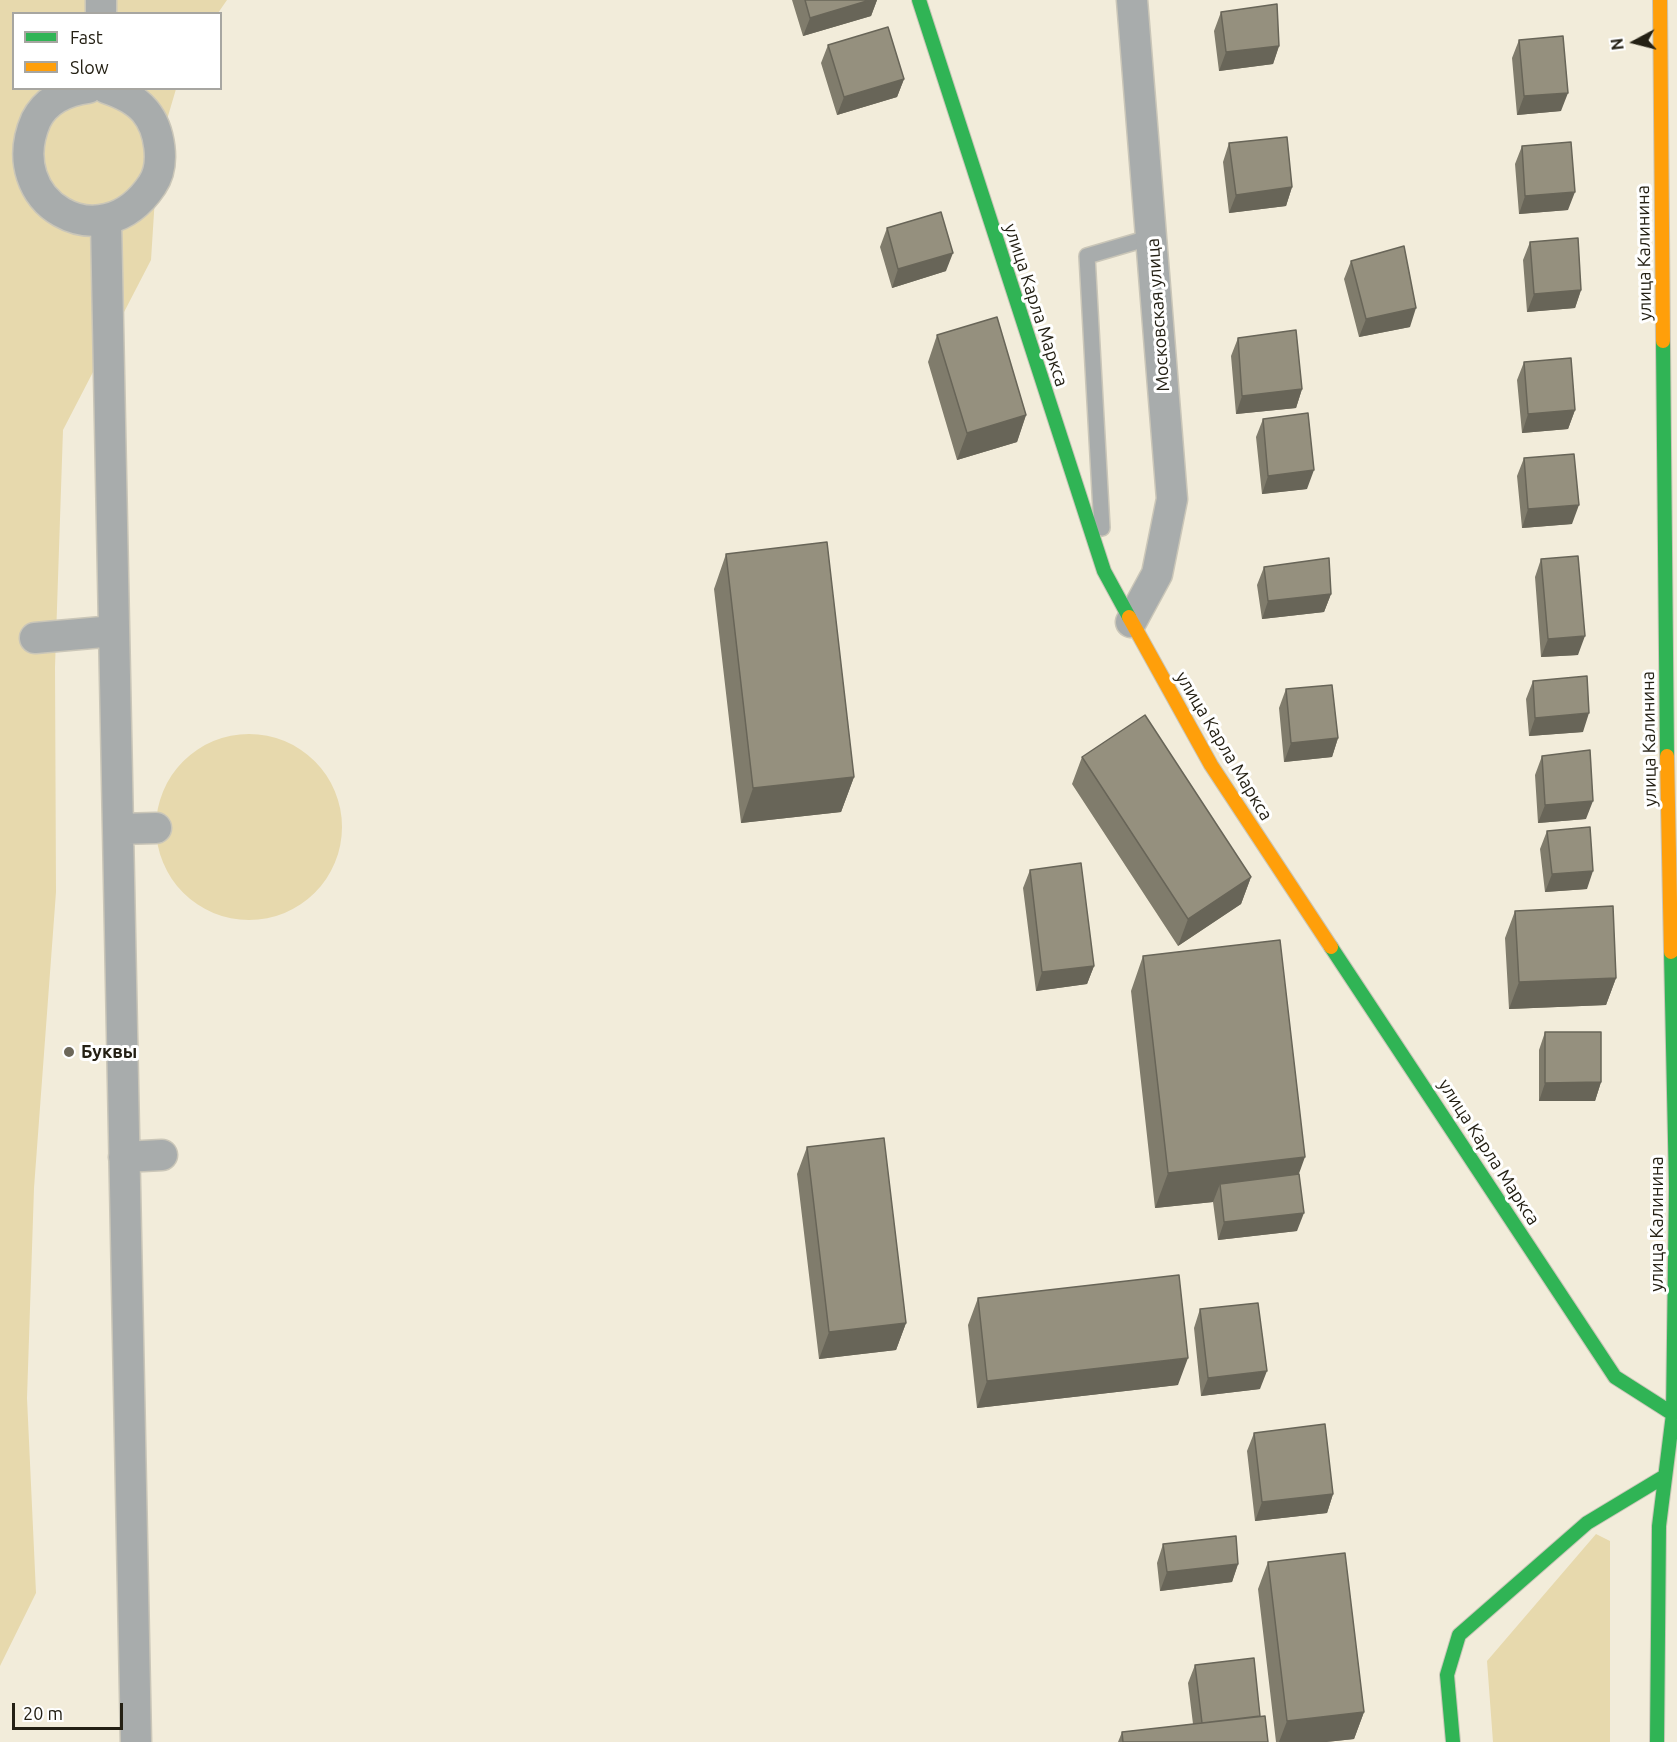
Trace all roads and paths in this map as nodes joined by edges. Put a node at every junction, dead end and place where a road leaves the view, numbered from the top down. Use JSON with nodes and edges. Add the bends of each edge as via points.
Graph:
{"nodes":[{"id":1,"x":919,"y":0,"type":"edge"},
{"id":2,"x":1132,"y":0,"type":"edge"},
{"id":3,"x":1660,"y":0,"type":"edge"},
{"id":4,"x":69,"y":90,"type":"edge"},
{"id":5,"x":112,"y":90,"type":"edge"},
{"id":6,"x":106,"y":221,"type":"junction"},
{"id":7,"x":1152,"y":237,"type":"junction"},
{"id":8,"x":1104,"y":571,"type":"junction"},
{"id":9,"x":1131,"y":622,"type":"junction"},
{"id":10,"x":114,"y":632,"type":"junction"},
{"id":11,"x":35,"y":638,"type":"dead end"},
{"id":12,"x":156,"y":828,"type":"dead end"},
{"id":13,"x":118,"y":829,"type":"junction"},
{"id":14,"x":162,"y":1155,"type":"dead end"},
{"id":15,"x":124,"y":1157,"type":"junction"},
{"id":16,"x":1673,"y":1414,"type":"junction"},
{"id":17,"x":1665,"y":1476,"type":"junction"},
{"id":18,"x":1659,"y":1526,"type":"junction"},
{"id":19,"x":1677,"y":1536,"type":"edge"},
{"id":20,"x":136,"y":1742,"type":"edge"},
{"id":21,"x":1453,"y":1742,"type":"edge"},
{"id":22,"x":1657,"y":1742,"type":"edge"}],
"edges":[{"from":1,"to":8,"type":"street","name":"улица Карла Маркса"},
{"from":2,"to":7,"type":"street","name":"Московская улица"},
{"from":3,"to":16,"type":"street","name":"улица Калинина","via":[[1667,750],[1676,1186]]},
{"from":4,"to":6,"type":"street","via":[[42,109],[27,139],[27,172],[44,201],[72,219]]},
{"from":5,"to":6,"type":"street","via":[[126,95],[146,111],[157,134],[160,159],[154,182],[135,208]]},
{"from":6,"to":10,"type":"street"},
{"from":7,"to":8,"type":"lane","via":[[1088,256]]},
{"from":7,"to":9,"type":"street","name":"Московская улица","via":[[1172,499],[1157,574]]},
{"from":8,"to":9,"type":"street","name":"улица Карла Маркса"},
{"from":9,"to":16,"type":"street","name":"улица Карла Маркса","via":[[1211,765],[1615,1377]]},
{"from":10,"to":11,"type":"street"},
{"from":10,"to":13,"type":"street"},
{"from":12,"to":13,"type":"street"},
{"from":13,"to":15,"type":"street"},
{"from":14,"to":15,"type":"street"},
{"from":15,"to":20,"type":"street"},
{"from":16,"to":17,"type":"street","name":"улица Калинина"},
{"from":17,"to":18,"type":"street","name":"улица Калинина"},
{"from":17,"to":21,"type":"street","via":[[1587,1523],[1459,1635],[1447,1675]]},
{"from":18,"to":19,"type":"street"},
{"from":18,"to":22,"type":"street","name":"улица Калинина"}]}
